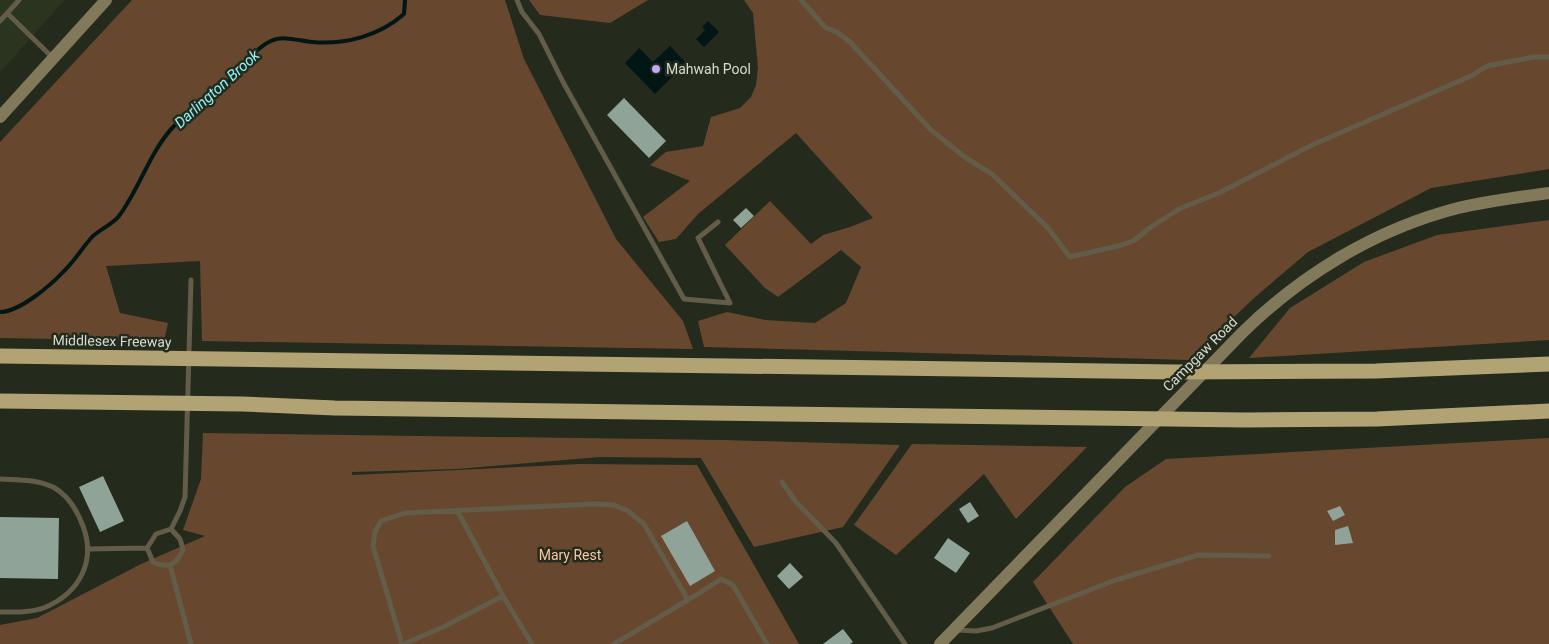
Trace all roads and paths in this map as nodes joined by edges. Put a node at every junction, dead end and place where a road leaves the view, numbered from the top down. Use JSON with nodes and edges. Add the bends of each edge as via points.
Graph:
{"nodes":[{"id":1,"x":19,"y":0,"type":"edge"},
{"id":2,"x":94,"y":0,"type":"edge"},
{"id":3,"x":106,"y":0,"type":"edge"},
{"id":4,"x":517,"y":0,"type":"edge"},
{"id":5,"x":801,"y":0,"type":"edge"},
{"id":6,"x":7,"y":13,"type":"junction"},
{"id":7,"x":0,"y":21,"type":"edge"},
{"id":8,"x":84,"y":25,"type":"junction"},
{"id":9,"x":1549,"y":57,"type":"edge"},
{"id":10,"x":54,"y":58,"type":"junction"},
{"id":11,"x":0,"y":118,"type":"edge"},
{"id":12,"x":1549,"y":193,"type":"edge"},
{"id":13,"x":718,"y":222,"type":"dead end"},
{"id":14,"x":191,"y":280,"type":"dead end"},
{"id":15,"x":0,"y":356,"type":"edge"},
{"id":16,"x":1549,"y":364,"type":"edge"},
{"id":17,"x":0,"y":401,"type":"edge"},
{"id":18,"x":1549,"y":411,"type":"edge"},
{"id":19,"x":0,"y":479,"type":"edge"},
{"id":20,"x":782,"y":482,"type":"dead end"},
{"id":21,"x":457,"y":510,"type":"junction"},
{"id":22,"x":171,"y":529,"type":"junction"},
{"id":23,"x":147,"y":548,"type":"junction"},
{"id":24,"x":88,"y":549,"type":"junction"},
{"id":25,"x":1269,"y":556,"type":"dead end"},
{"id":26,"x":170,"y":565,"type":"junction"},
{"id":27,"x":504,"y":596,"type":"junction"},
{"id":28,"x":688,"y":600,"type":"junction"},
{"id":29,"x":0,"y":612,"type":"edge"},
{"id":30,"x":952,"y":630,"type":"junction"},
{"id":31,"x":191,"y":644,"type":"edge"},
{"id":32,"x":403,"y":644,"type":"edge"},
{"id":33,"x":532,"y":644,"type":"edge"},
{"id":34,"x":614,"y":644,"type":"edge"},
{"id":35,"x":767,"y":644,"type":"edge"},
{"id":36,"x":905,"y":644,"type":"edge"},
{"id":37,"x":940,"y":644,"type":"edge"}],
"edges":[{"from":1,"to":6,"type":"lane"},
{"from":2,"to":8,"type":"main road"},
{"from":3,"to":8,"type":"main road"},
{"from":4,"to":13,"type":"lane","via":[[539,34],[684,299],[730,303],[698,238]]},
{"from":5,"to":9,"type":"lane","via":[[826,28],[850,42],[931,130],[992,174],[1048,228],[1070,257],[1135,240],[1179,209],[1487,66]]},
{"from":6,"to":7,"type":"lane"},
{"from":6,"to":10,"type":"lane"},
{"from":8,"to":10,"type":"main road"},
{"from":10,"to":11,"type":"main road"},
{"from":12,"to":30,"type":"main road","name":"Campgaw Road","via":[[1457,208],[1400,227],[1351,250],[1294,288],[1261,315]]},
{"from":14,"to":22,"type":"lane","via":[[185,497]]},
{"from":15,"to":16,"type":"highway","name":"Middlesex Freeway","via":[[1235,372],[1376,372]]},
{"from":17,"to":18,"type":"highway","via":[[1186,420],[1377,419]]},
{"from":19,"to":24,"type":"lane","via":[[42,483],[55,488],[72,503],[80,517]]},
{"from":20,"to":36,"type":"lane","via":[[796,502],[836,542]]},
{"from":21,"to":27,"type":"lane"},
{"from":21,"to":28,"type":"lane","via":[[614,505],[644,524]]},
{"from":21,"to":32,"type":"lane","via":[[405,512],[381,521],[375,532],[373,546]]},
{"from":22,"to":23,"type":"lane","via":[[156,534]]},
{"from":22,"to":26,"type":"lane","via":[[180,539],[183,549],[179,558]]},
{"from":23,"to":24,"type":"lane"},
{"from":23,"to":26,"type":"lane","via":[[153,562]]},
{"from":24,"to":29,"type":"lane","via":[[85,571],[63,597],[38,609]]},
{"from":25,"to":30,"type":"lane","via":[[1198,555],[1113,581],[992,628]]},
{"from":26,"to":31,"type":"lane"},
{"from":27,"to":32,"type":"lane"},
{"from":27,"to":33,"type":"lane"},
{"from":28,"to":34,"type":"lane"},
{"from":28,"to":35,"type":"lane","via":[[721,579],[733,585]]},
{"from":30,"to":37,"type":"main road","name":"Campgaw Road"}]}
